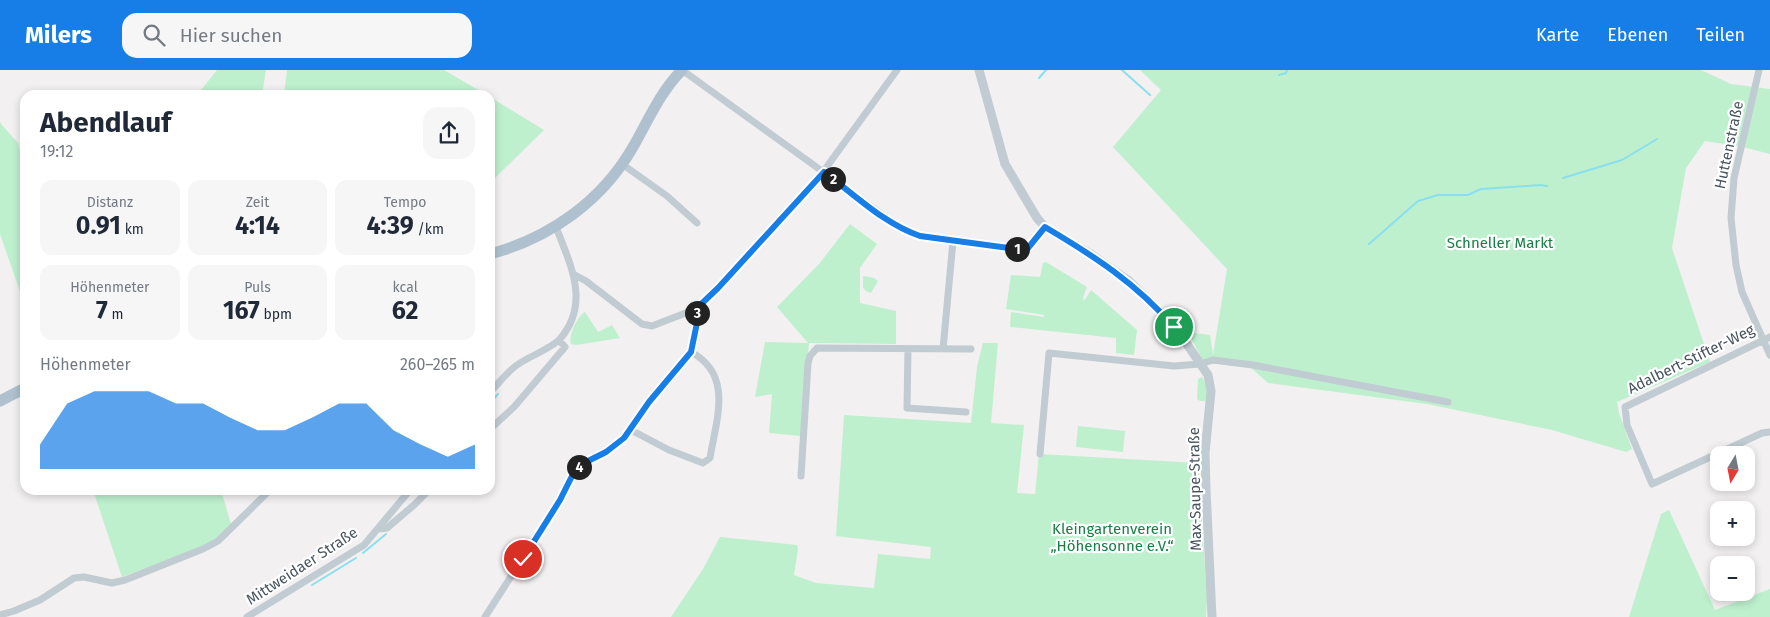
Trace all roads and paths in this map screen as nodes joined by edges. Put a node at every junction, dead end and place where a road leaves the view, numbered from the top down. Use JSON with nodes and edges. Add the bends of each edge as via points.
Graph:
{"nodes":[{"id":1,"x":682,"y":70,"type":"edge"},
{"id":2,"x":897,"y":70,"type":"edge"},
{"id":3,"x":979,"y":70,"type":"edge"},
{"id":4,"x":1759,"y":70,"type":"edge"},
{"id":5,"x":622,"y":164,"type":"junction"},
{"id":6,"x":824,"y":172,"type":"junction"},
{"id":7,"x":697,"y":223,"type":"dead end"},
{"id":8,"x":556,"y":227,"type":"junction"},
{"id":9,"x":1045,"y":227,"type":"junction"},
{"id":10,"x":953,"y":241,"type":"junction"},
{"id":11,"x":495,"y":252,"type":"edge"},
{"id":12,"x":573,"y":274,"type":"junction"},
{"id":13,"x":696,"y":309,"type":"junction"},
{"id":14,"x":1770,"y":337,"type":"edge"},
{"id":15,"x":560,"y":340,"type":"junction"},
{"id":16,"x":1762,"y":340,"type":"junction"},
{"id":17,"x":908,"y":349,"type":"junction"},
{"id":18,"x":943,"y":349,"type":"junction"},
{"id":19,"x":971,"y":349,"type":"dead end"},
{"id":20,"x":691,"y":352,"type":"junction"},
{"id":21,"x":1770,"y":355,"type":"edge"},
{"id":22,"x":1200,"y":364,"type":"junction"},
{"id":23,"x":495,"y":387,"type":"edge"},
{"id":24,"x":20,"y":390,"type":"edge"},
{"id":25,"x":0,"y":400,"type":"edge"},
{"id":26,"x":1448,"y":402,"type":"dead end"},
{"id":27,"x":966,"y":412,"type":"dead end"},
{"id":28,"x":495,"y":424,"type":"edge"},
{"id":29,"x":631,"y":430,"type":"junction"},
{"id":30,"x":1770,"y":432,"type":"edge"},
{"id":31,"x":1040,"y":454,"type":"dead end"},
{"id":32,"x":801,"y":476,"type":"dead end"},
{"id":33,"x":265,"y":495,"type":"edge"},
{"id":34,"x":406,"y":495,"type":"edge"},
{"id":35,"x":424,"y":495,"type":"edge"},
{"id":36,"x":379,"y":529,"type":"junction"},
{"id":37,"x":0,"y":615,"type":"edge"},
{"id":38,"x":247,"y":617,"type":"edge"},
{"id":39,"x":485,"y":617,"type":"edge"},
{"id":40,"x":1212,"y":617,"type":"edge"}],
"edges":[{"from":1,"to":5,"type":"main road","via":[[664,92]]},
{"from":1,"to":6,"type":"street"},
{"from":2,"to":6,"type":"street"},
{"from":3,"to":9,"type":"street","name":"Max-Saupe-Straße","via":[[1005,164]]},
{"from":4,"to":16,"type":"street","name":"Huttenstraße","via":[[1734,178],[1731,218],[1742,292]]},
{"from":5,"to":7,"type":"street","via":[[668,196]]},
{"from":5,"to":8,"type":"main road","via":[[592,198]]},
{"from":6,"to":10,"type":"street","via":[[905,231]]},
{"from":6,"to":13,"type":"street"},
{"from":8,"to":11,"type":"main road","via":[[523,244]]},
{"from":8,"to":12,"type":"street"},
{"from":9,"to":10,"type":"street","via":[[1024,250]]},
{"from":9,"to":22,"type":"street","name":"Max-Saupe-Straße","via":[[1129,281],[1178,331]]},
{"from":10,"to":18,"type":"street"},
{"from":12,"to":13,"type":"street","via":[[642,324],[652,326]]},
{"from":12,"to":15,"type":"street","via":[[577,294],[574,313]]},
{"from":13,"to":20,"type":"street","via":[[698,318]]},
{"from":14,"to":16,"type":"street","name":"Adalbert-Stifter-Weg"},
{"from":15,"to":23,"type":"street","via":[[516,365]]},
{"from":15,"to":28,"type":"street","via":[[565,347]]},
{"from":16,"to":21,"type":"street","name":"Huttenstraße"},
{"from":16,"to":30,"type":"street","name":"Adalbert-Stifter-Weg","via":[[1625,407],[1627,425],[1652,484]]},
{"from":17,"to":18,"type":"street"},
{"from":17,"to":27,"type":"street","via":[[907,408]]},
{"from":17,"to":32,"type":"street","via":[[817,348],[810,356]]},
{"from":18,"to":19,"type":"street"},
{"from":20,"to":29,"type":"street","via":[[649,402]]},
{"from":20,"to":29,"type":"street","via":[[701,357],[712,371],[720,392],[710,458],[702,464]]},
{"from":22,"to":26,"type":"street","via":[[1213,360],[1253,365]]},
{"from":22,"to":31,"type":"street","via":[[1174,366],[1049,354]]},
{"from":22,"to":40,"type":"street","name":"Max-Saupe-Straße","via":[[1208,375],[1211,391],[1206,453]]},
{"from":24,"to":25,"type":"main road"},
{"from":29,"to":39,"type":"street","via":[[606,452],[575,470],[560,500]]},
{"from":33,"to":37,"type":"street","via":[[218,541],[204,549],[112,583],[84,576],[74,578],[40,600]]},
{"from":34,"to":36,"type":"street","name":"Mittweidaer Straße"},
{"from":35,"to":36,"type":"street","via":[[387,528]]},
{"from":36,"to":38,"type":"street","name":"Mittweidaer Straße","via":[[364,546]]}]}
